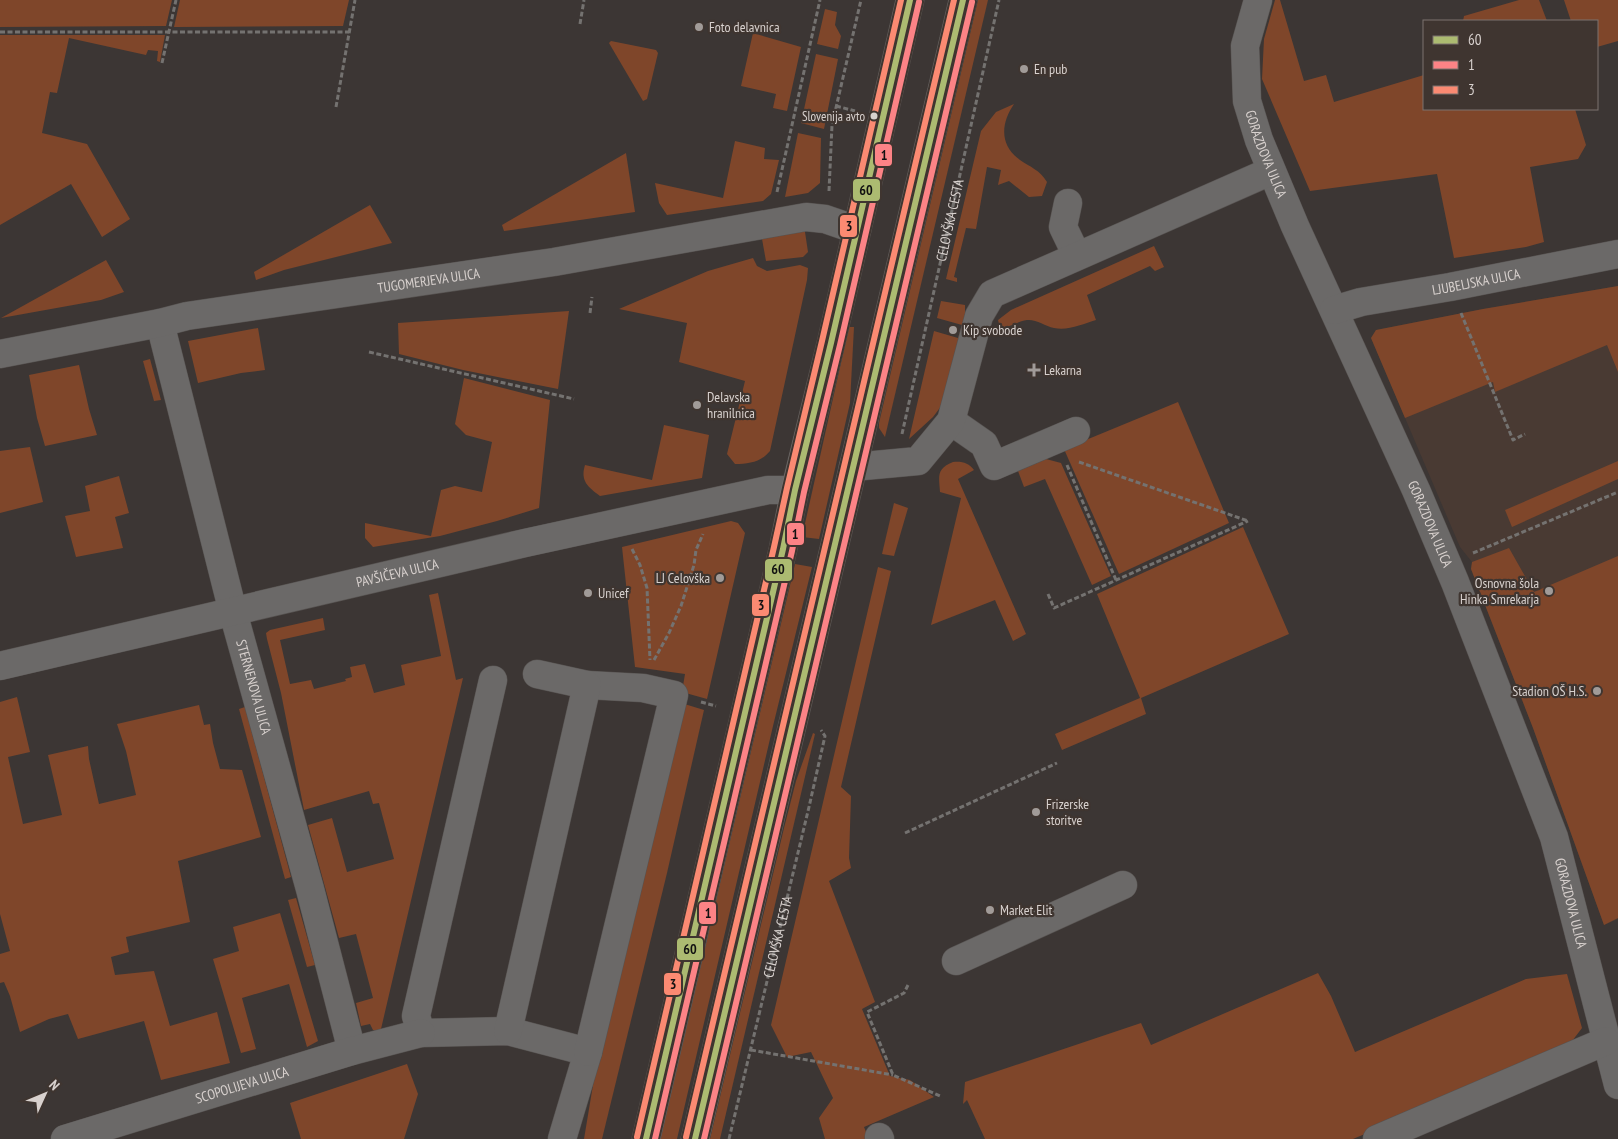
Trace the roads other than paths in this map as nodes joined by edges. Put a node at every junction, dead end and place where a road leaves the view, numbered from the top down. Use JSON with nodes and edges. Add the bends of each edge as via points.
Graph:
{"nodes":[{"id":1,"x":910,"y":0,"type":"edge"},
{"id":2,"x":963,"y":0,"type":"edge"},
{"id":3,"x":1258,"y":0,"type":"edge"},
{"id":4,"x":1271,"y":171,"type":"junction"},
{"id":5,"x":1068,"y":203,"type":"dead end"},
{"id":6,"x":857,"y":230,"type":"junction"},
{"id":7,"x":1618,"y":254,"type":"edge"},
{"id":8,"x":1077,"y":256,"type":"junction"},
{"id":9,"x":1334,"y":310,"type":"junction"},
{"id":10,"x":160,"y":323,"type":"junction"},
{"id":11,"x":0,"y":354,"type":"edge"},
{"id":12,"x":951,"y":421,"type":"junction"},
{"id":13,"x":1065,"y":442,"type":"road end"},
{"id":14,"x":852,"y":467,"type":"junction"},
{"id":15,"x":795,"y":490,"type":"junction"},
{"id":16,"x":233,"y":612,"type":"junction"},
{"id":17,"x":0,"y":666,"type":"edge"},
{"id":18,"x":537,"y":674,"type":"dead end"},
{"id":19,"x":493,"y":680,"type":"dead end"},
{"id":20,"x":587,"y":686,"type":"junction"},
{"id":21,"x":1123,"y":885,"type":"dead end"},
{"id":22,"x":956,"y":961,"type":"dead end"},
{"id":23,"x":508,"y":1031,"type":"junction"},
{"id":24,"x":421,"y":1033,"type":"junction"},
{"id":25,"x":1606,"y":1041,"type":"junction"},
{"id":26,"x":352,"y":1050,"type":"junction"},
{"id":27,"x":588,"y":1052,"type":"junction"},
{"id":28,"x":1618,"y":1084,"type":"edge"},
{"id":29,"x":65,"y":1139,"type":"edge"},
{"id":30,"x":562,"y":1139,"type":"edge"},
{"id":31,"x":646,"y":1139,"type":"edge"},
{"id":32,"x":695,"y":1139,"type":"edge"},
{"id":33,"x":1377,"y":1139,"type":"edge"}],
"edges":[{"from":1,"to":6,"type":"main road"},
{"from":2,"to":14,"type":"main road"},
{"from":3,"to":4,"type":"street","name":"GORAZDOVA ULICA","via":[[1245,46],[1247,101]]},
{"from":4,"to":8,"type":"street"},
{"from":4,"to":9,"type":"street","name":"GORAZDOVA ULICA"},
{"from":5,"to":8,"type":"street","via":[[1063,227]]},
{"from":6,"to":10,"type":"street","name":"TUGOMERJEVA ULICA","via":[[825,219],[806,217],[554,262],[187,316]]},
{"from":6,"to":15,"type":"main road"},
{"from":7,"to":9,"type":"street","name":"LJUBELJSKA ULICA","via":[[1361,302]]},
{"from":8,"to":12,"type":"street","via":[[992,294],[979,316]]},
{"from":9,"to":25,"type":"street","name":"GORAZDOVA ULICA","via":[[1447,564],[1554,837]]},
{"from":10,"to":11,"type":"street","name":"TUGOMERJEVA ULICA"},
{"from":10,"to":16,"type":"street","name":"STERNENOVA ULICA"},
{"from":12,"to":13,"type":"street","via":[[984,444],[994,466]]},
{"from":12,"to":14,"type":"street","via":[[918,461]]},
{"from":14,"to":32,"type":"main road"},
{"from":15,"to":16,"type":"street","name":"PAVŠIČEVA ULICA","via":[[768,490],[602,526]]},
{"from":15,"to":31,"type":"main road"},
{"from":16,"to":17,"type":"street","name":"PAVŠIČEVA ULICA"},
{"from":16,"to":26,"type":"street","name":"STERNENOVA ULICA"},
{"from":18,"to":20,"type":"street"},
{"from":19,"to":24,"type":"street","via":[[416,1016]]},
{"from":20,"to":23,"type":"street"},
{"from":20,"to":27,"type":"street","via":[[643,688],[674,695]]},
{"from":21,"to":22,"type":"street"},
{"from":23,"to":24,"type":"street","name":"SCOPOLIJEVA ULICA"},
{"from":23,"to":27,"type":"street","name":"SCOPOLIJEVA ULICA"},
{"from":24,"to":26,"type":"street","name":"SCOPOLIJEVA ULICA"},
{"from":25,"to":28,"type":"street","name":"GORAZDOVA ULICA"},
{"from":25,"to":33,"type":"street"},
{"from":26,"to":29,"type":"street","name":"SCOPOLIJEVA ULICA"},
{"from":27,"to":30,"type":"street"}]}
